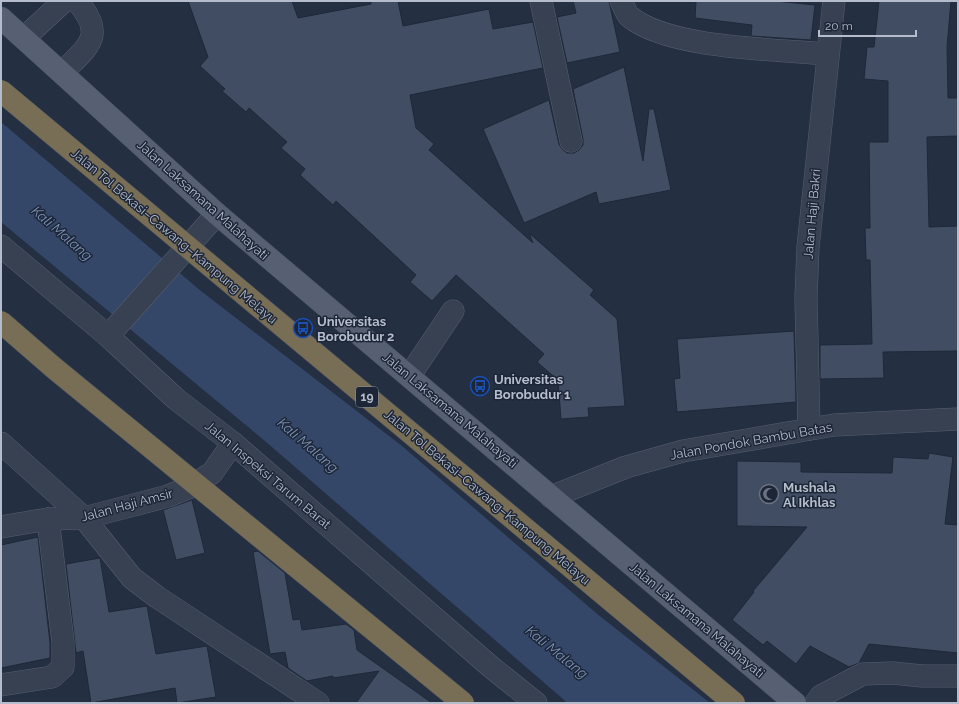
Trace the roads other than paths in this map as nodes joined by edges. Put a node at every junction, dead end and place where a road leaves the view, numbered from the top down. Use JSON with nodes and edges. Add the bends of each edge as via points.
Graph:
{"nodes":[{"id":1,"x":64,"y":1,"type":"edge"},
{"id":2,"x":77,"y":1,"type":"edge"},
{"id":3,"x":540,"y":1,"type":"edge"},
{"id":4,"x":621,"y":1,"type":"edge"},
{"id":5,"x":834,"y":1,"type":"edge"},
{"id":6,"x":1,"y":18,"type":"edge"},
{"id":7,"x":24,"y":38,"type":"junction"},
{"id":8,"x":827,"y":54,"type":"junction"},
{"id":9,"x":62,"y":73,"type":"junction"},
{"id":10,"x":1,"y":91,"type":"edge"},
{"id":11,"x":571,"y":141,"type":"dead end"},
{"id":12,"x":217,"y":214,"type":"junction"},
{"id":13,"x":1,"y":246,"type":"edge"},
{"id":14,"x":453,"y":311,"type":"dead end"},
{"id":15,"x":1,"y":322,"type":"edge"},
{"id":16,"x":114,"y":330,"type":"junction"},
{"id":17,"x":410,"y":375,"type":"junction"},
{"id":18,"x":958,"y":419,"type":"edge"},
{"id":19,"x":809,"y":429,"type":"junction"},
{"id":20,"x":233,"y":443,"type":"junction"},
{"id":21,"x":1,"y":444,"type":"edge"},
{"id":22,"x":551,"y":497,"type":"junction"},
{"id":23,"x":84,"y":518,"type":"junction"},
{"id":24,"x":48,"y":519,"type":"junction"},
{"id":25,"x":1,"y":527,"type":"edge"},
{"id":26,"x":958,"y":676,"type":"edge"},
{"id":27,"x":1,"y":685,"type":"edge"},
{"id":28,"x":823,"y":701,"type":"edge"},
{"id":29,"x":318,"y":703,"type":"edge"},
{"id":30,"x":462,"y":703,"type":"edge"},
{"id":31,"x":536,"y":703,"type":"edge"},
{"id":32,"x":734,"y":703,"type":"edge"},
{"id":33,"x":795,"y":703,"type":"edge"}],
"edges":[{"from":1,"to":7,"type":"street"},
{"from":2,"to":9,"type":"street","via":[[93,26],[92,38],[88,46]]},
{"from":3,"to":11,"type":"street"},
{"from":4,"to":8,"type":"street","via":[[629,16],[649,28],[682,38],[713,44]]},
{"from":5,"to":8,"type":"street","name":"Jalan Haji Bakri"},
{"from":6,"to":7,"type":"main road","name":"Jalan Laksamana Malahayati"},
{"from":7,"to":9,"type":"main road","name":"Jalan Laksamana Malahayati"},
{"from":8,"to":19,"type":"street","name":"Jalan Haji Bakri","via":[[808,247],[806,298]]},
{"from":9,"to":12,"type":"main road","name":"Jalan Laksamana Malahayati"},
{"from":10,"to":32,"type":"highway","name":"Jalan Tol Bekasi–Cawang–Kampung Melayu","number":"19","bridge":true},
{"from":12,"to":16,"type":"street"},
{"from":12,"to":17,"type":"main road","name":"Jalan Laksamana Malahayati"},
{"from":13,"to":16,"type":"street","name":"Jalan Inspeksi Tarum Barat"},
{"from":14,"to":17,"type":"street"},
{"from":15,"to":30,"type":"highway","bridge":true},
{"from":16,"to":20,"type":"street","name":"Jalan Inspeksi Tarum Barat","via":[[176,399]]},
{"from":17,"to":22,"type":"main road","name":"Jalan Laksamana Malahayati"},
{"from":18,"to":19,"type":"street","name":"Jalan Pondok Bambu Batas","via":[[834,425]]},
{"from":19,"to":22,"type":"street","name":"Jalan Pondok Bambu Batas","via":[[683,451],[626,467]]},
{"from":20,"to":23,"type":"street","name":"Jalan Haji Amsir","via":[[212,473],[188,488],[168,496]]},
{"from":20,"to":31,"type":"street","name":"Jalan Inspeksi Tarum Barat"},
{"from":21,"to":23,"type":"street"},
{"from":22,"to":33,"type":"main road","name":"Jalan Laksamana Malahayati"},
{"from":23,"to":24,"type":"street","name":"Jalan Haji Amsir"},
{"from":23,"to":29,"type":"street","via":[[132,578]]},
{"from":24,"to":25,"type":"street","name":"Jalan Haji Amsir"},
{"from":24,"to":27,"type":"street","via":[[63,642],[63,667],[52,677]]},
{"from":26,"to":28,"type":"street","via":[[863,674]]}]}
